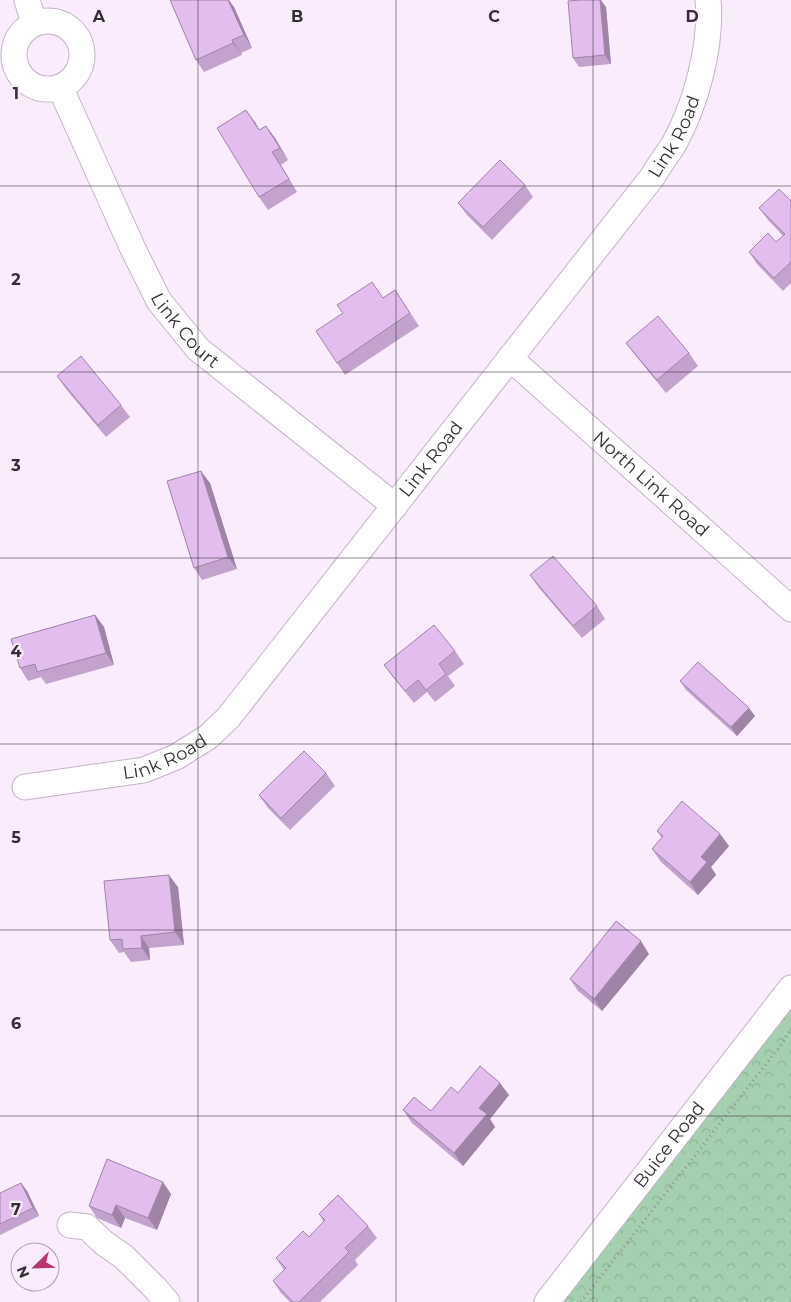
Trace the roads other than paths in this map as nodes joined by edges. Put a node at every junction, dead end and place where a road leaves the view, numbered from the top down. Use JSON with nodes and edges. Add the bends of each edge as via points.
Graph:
{"nodes":[{"id":1,"x":27,"y":0,"type":"edge"},
{"id":2,"x":708,"y":0,"type":"edge"},
{"id":3,"x":34,"y":23,"type":"junction"},
{"id":4,"x":60,"y":87,"type":"junction"},
{"id":5,"x":510,"y":358,"type":"junction"},
{"id":6,"x":395,"y":506,"type":"junction"},
{"id":7,"x":791,"y":609,"type":"edge"},
{"id":8,"x":25,"y":787,"type":"dead end"},
{"id":9,"x":791,"y":988,"type":"edge"},
{"id":10,"x":70,"y":1225,"type":"dead end"},
{"id":11,"x":166,"y":1302,"type":"edge"},
{"id":12,"x":547,"y":1302,"type":"edge"}],
"edges":[{"from":1,"to":3,"type":"street"},
{"from":2,"to":5,"type":"street","name":"Link Road","via":[[707,38],[700,76],[674,144],[653,176]]},
{"from":3,"to":4,"type":"street","via":[[20,36],[14,56],[16,66],[32,84],[43,88]]},
{"from":3,"to":4,"type":"street","via":[[61,24],[80,42],[82,53],[77,73]]},
{"from":4,"to":6,"type":"street","name":"Link Court","via":[[132,249],[159,301],[198,350]]},
{"from":5,"to":6,"type":"street","name":"Link Road"},
{"from":5,"to":7,"type":"street","name":"North Link Road"},
{"from":6,"to":8,"type":"street","name":"Link Road","via":[[250,691],[208,737],[176,758],[144,770]]},
{"from":9,"to":12,"type":"street","name":"Buice Road"},
{"from":10,"to":11,"type":"street","via":[[87,1227],[124,1257]]}]}
